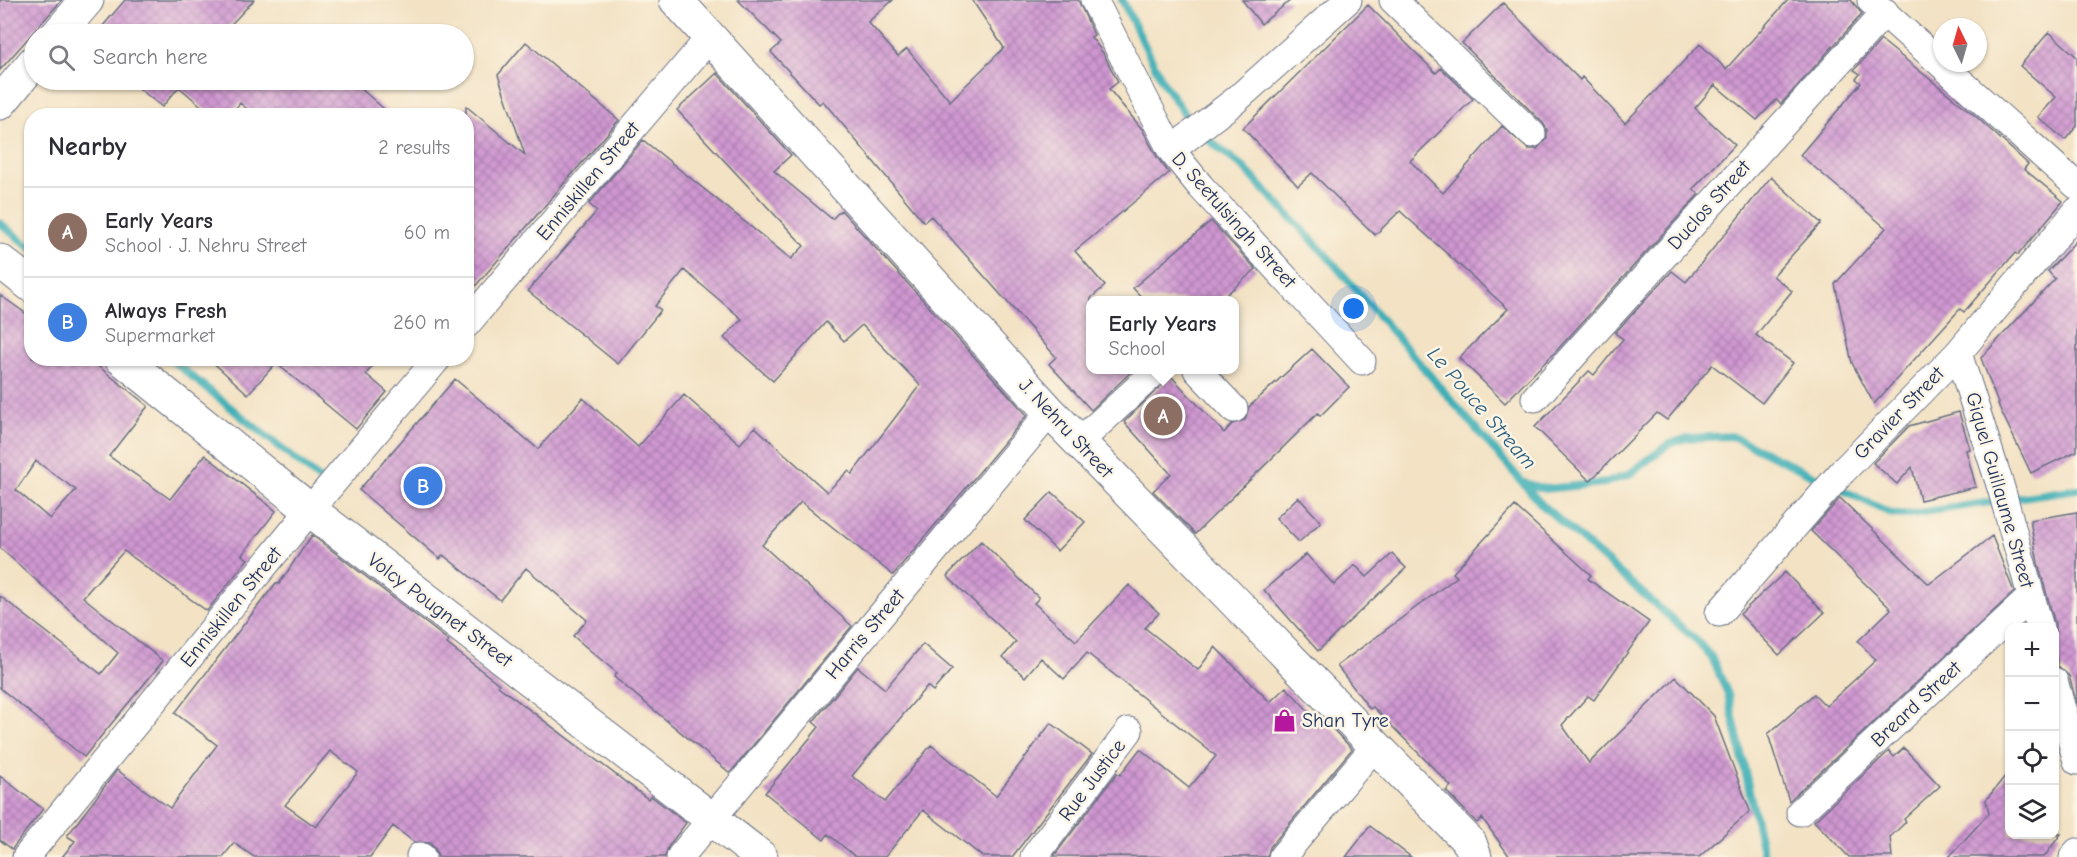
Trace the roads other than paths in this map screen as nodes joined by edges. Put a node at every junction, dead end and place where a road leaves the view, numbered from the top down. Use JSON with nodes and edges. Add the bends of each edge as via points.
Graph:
{"nodes":[{"id":1,"x":87,"y":0,"type":"edge"},
{"id":2,"x":676,"y":0,"type":"edge"},
{"id":3,"x":1094,"y":0,"type":"edge"},
{"id":4,"x":1348,"y":0,"type":"edge"},
{"id":5,"x":1393,"y":0,"type":"edge"},
{"id":6,"x":1877,"y":6,"type":"edge"},
{"id":7,"x":67,"y":24,"type":"edge"},
{"id":8,"x":710,"y":37,"type":"junction"},
{"id":9,"x":24,"y":74,"type":"edge"},
{"id":10,"x":0,"y":103,"type":"edge"},
{"id":11,"x":1532,"y":134,"type":"dead end"},
{"id":12,"x":1171,"y":150,"type":"junction"},
{"id":13,"x":2077,"y":186,"type":"edge"},
{"id":14,"x":2077,"y":211,"type":"edge"},
{"id":15,"x":0,"y":261,"type":"edge"},
{"id":16,"x":24,"y":280,"type":"edge"},
{"id":17,"x":474,"y":316,"type":"edge"},
{"id":18,"x":1958,"y":353,"type":"junction"},
{"id":19,"x":1362,"y":361,"type":"dead end"},
{"id":20,"x":131,"y":366,"type":"edge"},
{"id":21,"x":431,"y":366,"type":"edge"},
{"id":22,"x":1152,"y":374,"type":"edge"},
{"id":23,"x":1202,"y":374,"type":"edge"},
{"id":24,"x":1535,"y":398,"type":"dead end"},
{"id":25,"x":1234,"y":409,"type":"dead end"},
{"id":26,"x":1050,"y":412,"type":"junction"},
{"id":27,"x":1079,"y":442,"type":"junction"},
{"id":28,"x":310,"y":510,"type":"junction"},
{"id":29,"x":2031,"y":597,"type":"junction"},
{"id":30,"x":1719,"y":613,"type":"dead end"},
{"id":31,"x":2039,"y":623,"type":"edge"},
{"id":32,"x":2059,"y":696,"type":"edge"},
{"id":33,"x":1128,"y":731,"type":"dead end"},
{"id":34,"x":1376,"y":746,"type":"junction"},
{"id":35,"x":2077,"y":761,"type":"edge"},
{"id":36,"x":1800,"y":812,"type":"dead end"},
{"id":37,"x":712,"y":818,"type":"junction"},
{"id":38,"x":1472,"y":850,"type":"edge"},
{"id":39,"x":2077,"y":852,"type":"edge"},
{"id":40,"x":26,"y":857,"type":"edge"},
{"id":41,"x":680,"y":857,"type":"edge"},
{"id":42,"x":761,"y":857,"type":"edge"},
{"id":43,"x":1034,"y":857,"type":"edge"},
{"id":44,"x":1282,"y":857,"type":"edge"},
{"id":45,"x":2073,"y":857,"type":"edge"}],
"edges":[{"from":1,"to":7,"type":"main road"},
{"from":2,"to":8,"type":"main road","name":"J. Nehru Street"},
{"from":3,"to":12,"type":"street","name":"D. Seetulsingh Street"},
{"from":4,"to":12,"type":"street","via":[[1236,100]]},
{"from":5,"to":11,"type":"street"},
{"from":6,"to":13,"type":"street"},
{"from":6,"to":24,"type":"street","name":"Duclos Street"},
{"from":8,"to":17,"type":"street","name":"Enniskillen Street"},
{"from":8,"to":26,"type":"main road","name":"J. Nehru Street"},
{"from":9,"to":10,"type":"main road"},
{"from":12,"to":19,"type":"street","name":"D. Seetulsingh Street"},
{"from":14,"to":18,"type":"street","name":"Gravier Street"},
{"from":15,"to":16,"type":"main road"},
{"from":18,"to":29,"type":"street","name":"Giquel Guillaume Street"},
{"from":18,"to":30,"type":"street","name":"Gravier Street","via":[[1842,471]]},
{"from":20,"to":28,"type":"main road","name":"Volcy Pougnet Street"},
{"from":21,"to":28,"type":"street","name":"Enniskillen Street"},
{"from":22,"to":27,"type":"street"},
{"from":23,"to":25,"type":"street"},
{"from":26,"to":27,"type":"main road","name":"J. Nehru Street"},
{"from":26,"to":37,"type":"street","name":"Harris Street"},
{"from":27,"to":34,"type":"main road","name":"J. Nehru Street"},
{"from":28,"to":37,"type":"main road","name":"Volcy Pougnet Street"},
{"from":28,"to":40,"type":"street","name":"Enniskillen Street"},
{"from":29,"to":31,"type":"street","name":"Giquel Guillaume Street"},
{"from":29,"to":36,"type":"street","name":"Breard Street"},
{"from":32,"to":35,"type":"street"},
{"from":33,"to":43,"type":"street","name":"Rue Justice"},
{"from":34,"to":38,"type":"main road","name":"J. Nehru Street"},
{"from":34,"to":44,"type":"street"},
{"from":37,"to":41,"type":"street","name":"Harris Street"},
{"from":37,"to":42,"type":"main road","name":"Volcy Pougnet Street"},
{"from":39,"to":45,"type":"street"}]}
